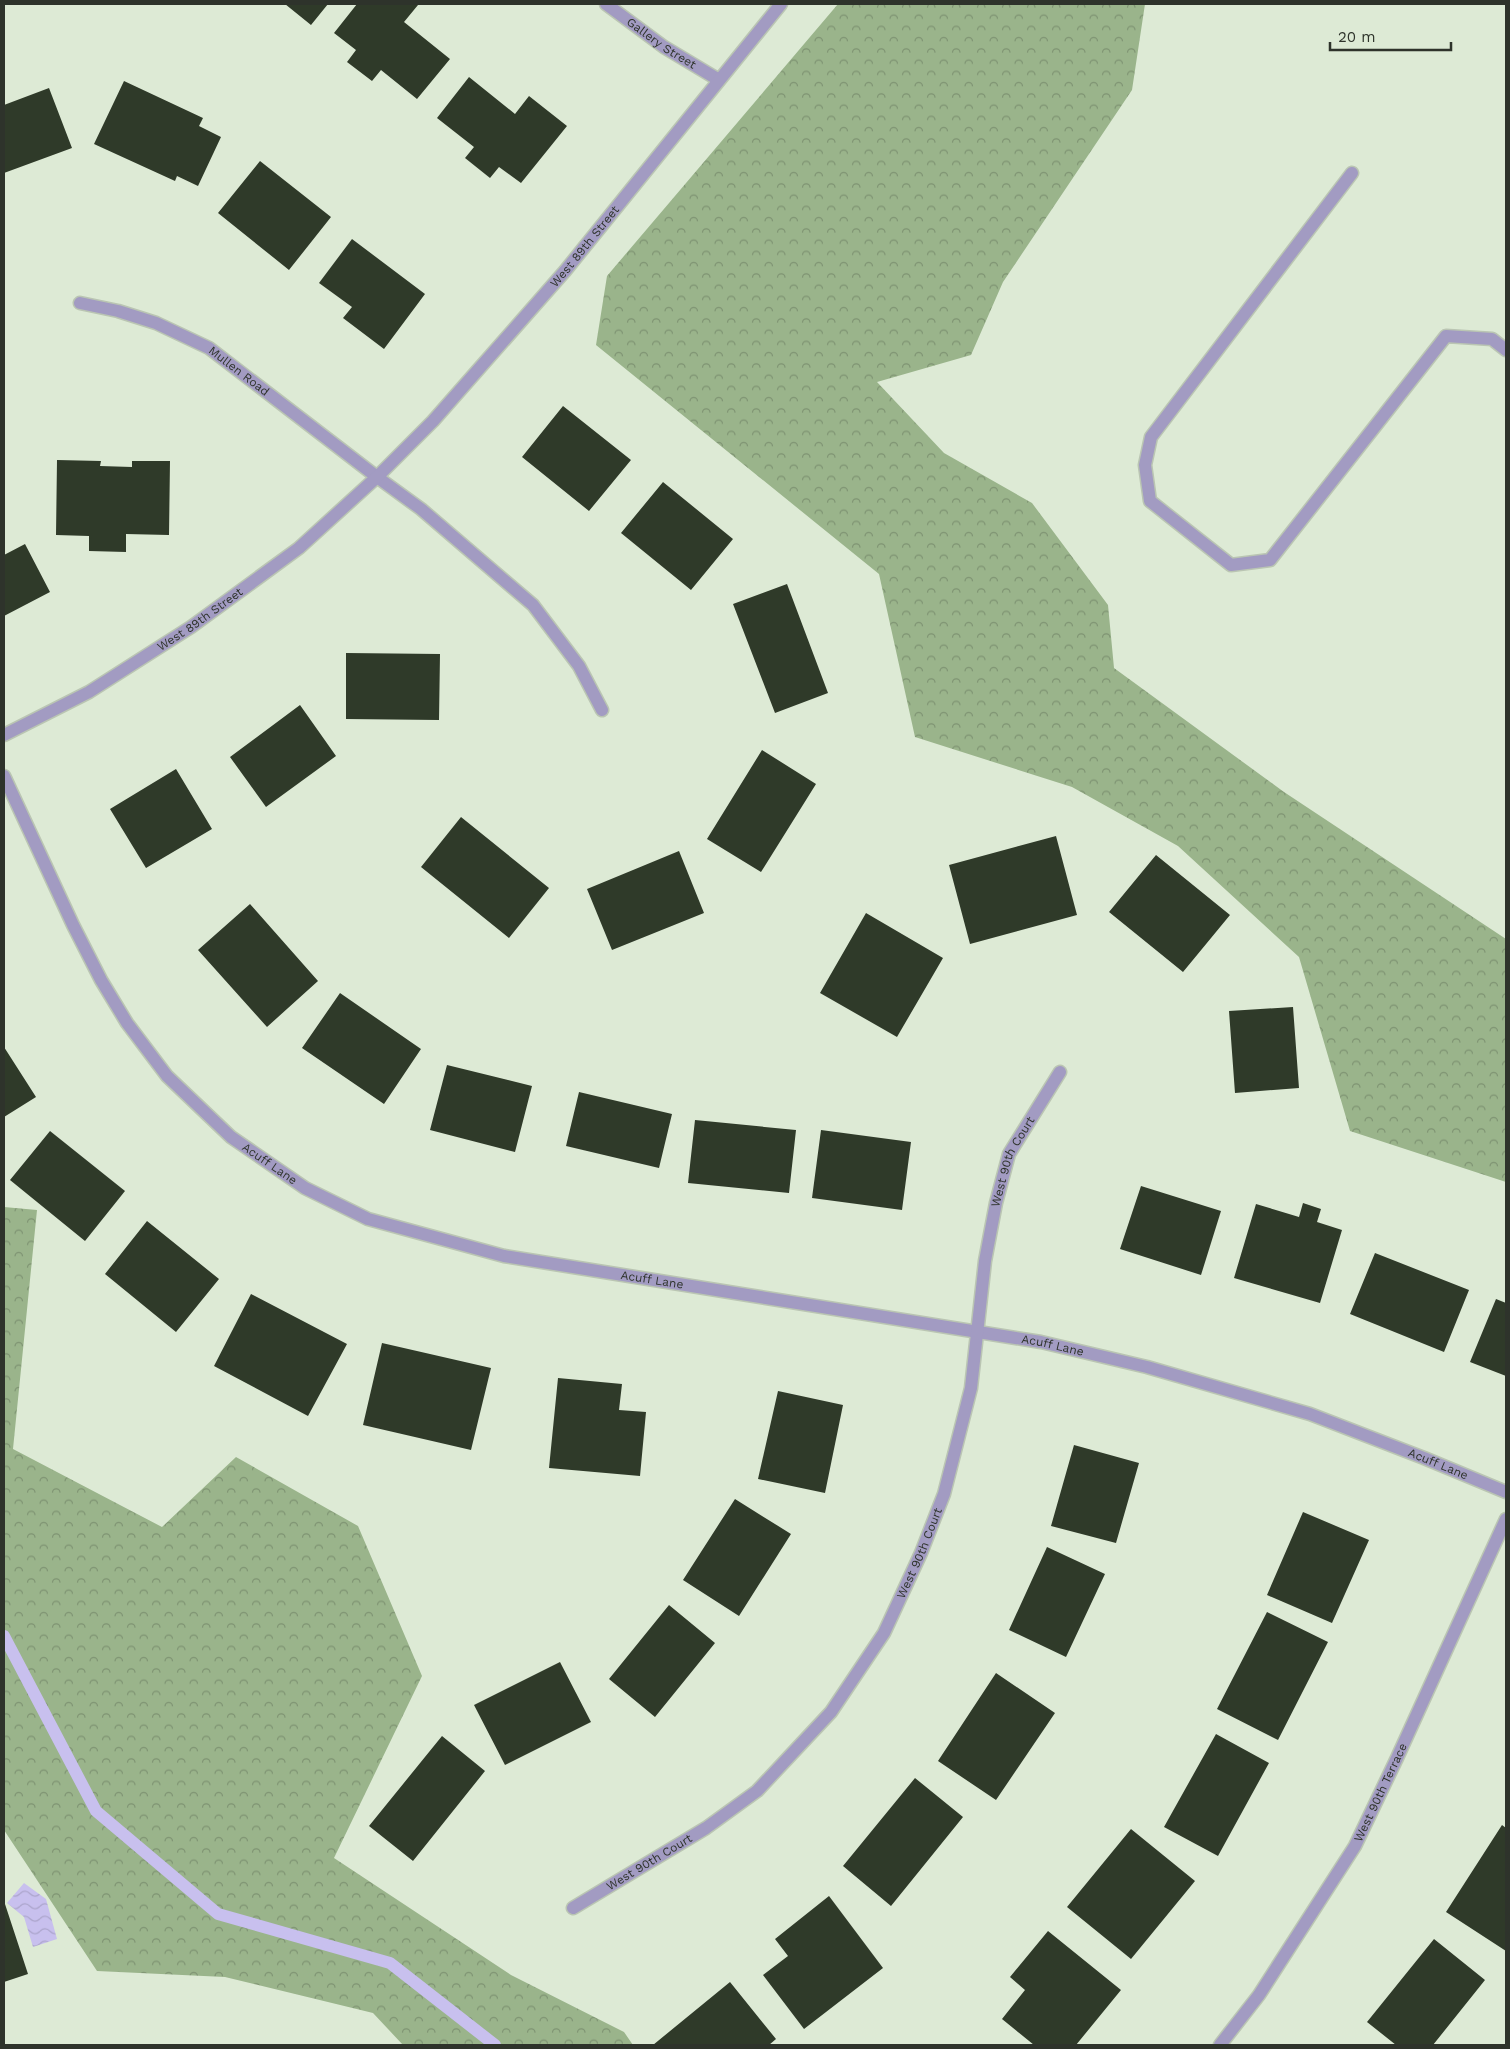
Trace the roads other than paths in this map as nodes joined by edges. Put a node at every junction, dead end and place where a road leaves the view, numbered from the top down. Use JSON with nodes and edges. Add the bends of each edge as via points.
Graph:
{"nodes":[{"id":1,"x":606,"y":4,"type":"edge"},
{"id":2,"x":781,"y":4,"type":"edge"},
{"id":3,"x":719,"y":80,"type":"junction"},
{"id":4,"x":1352,"y":173,"type":"dead end"},
{"id":5,"x":80,"y":303,"type":"dead end"},
{"id":6,"x":1506,"y":350,"type":"edge"},
{"id":7,"x":377,"y":478,"type":"junction"},
{"id":8,"x":602,"y":710,"type":"dead end"},
{"id":9,"x":4,"y":735,"type":"edge"},
{"id":10,"x":4,"y":776,"type":"edge"},
{"id":11,"x":1060,"y":1072,"type":"dead end"},
{"id":12,"x":977,"y":1332,"type":"junction"},
{"id":13,"x":1506,"y":1492,"type":"edge"},
{"id":14,"x":1506,"y":1519,"type":"edge"},
{"id":15,"x":573,"y":1908,"type":"dead end"},
{"id":16,"x":1220,"y":2045,"type":"edge"}],
"edges":[{"from":1,"to":3,"type":"street","name":"Gallery Street","via":[[664,47]]},
{"from":2,"to":3,"type":"street","name":"West 89th Street"},
{"from":3,"to":7,"type":"street","name":"West 89th Street","via":[[565,271],[433,421]]},
{"from":4,"to":6,"type":"street","via":[[1151,437],[1145,465],[1150,501],[1231,565],[1270,560],[1446,336],[1492,339]]},
{"from":5,"to":7,"type":"street","name":"Mullen Road","via":[[156,323],[208,348]]},
{"from":7,"to":8,"type":"street","via":[[422,509],[533,606],[579,666]]},
{"from":7,"to":9,"type":"street","name":"West 89th Street","via":[[298,548],[191,627],[89,692]]},
{"from":10,"to":12,"type":"street","name":"Acuff Lane","via":[[73,925],[127,1022],[168,1076],[231,1137],[305,1188],[368,1219],[504,1256]]},
{"from":11,"to":12,"type":"street","name":"West 90th Court","via":[[1009,1154],[985,1261]]},
{"from":12,"to":13,"type":"street","name":"Acuff Lane","via":[[1041,1342],[1147,1367],[1310,1414]]},
{"from":12,"to":15,"type":"street","name":"West 90th Court","via":[[970,1388],[944,1494],[925,1544],[884,1633],[831,1712],[757,1791],[706,1828]]},
{"from":14,"to":16,"type":"street","name":"West 90th Terrace","via":[[1355,1846],[1259,1995]]}]}
